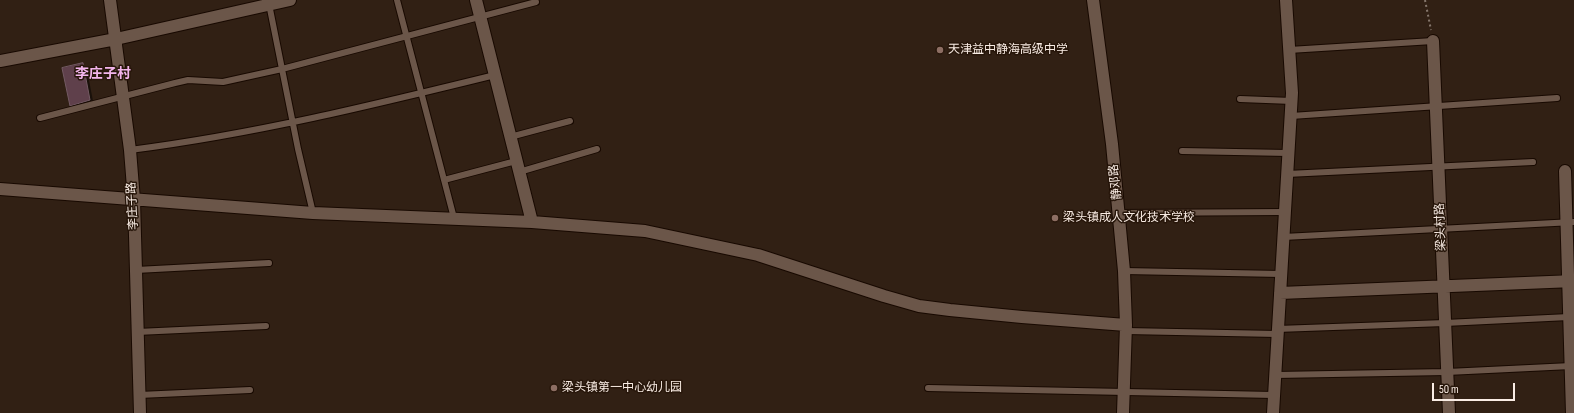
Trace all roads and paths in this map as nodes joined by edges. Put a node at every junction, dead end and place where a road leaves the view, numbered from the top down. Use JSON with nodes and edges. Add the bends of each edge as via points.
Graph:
{"nodes":[{"id":1,"x":110,"y":0,"type":"edge"},
{"id":2,"x":290,"y":0,"type":"edge"},
{"id":3,"x":397,"y":0,"type":"edge"},
{"id":4,"x":476,"y":0,"type":"edge"},
{"id":5,"x":1286,"y":0,"type":"edge"},
{"id":6,"x":1425,"y":0,"type":"edge"},
{"id":7,"x":1096,"y":1,"type":"edge"},
{"id":8,"x":269,"y":2,"type":"edge"},
{"id":9,"x":536,"y":2,"type":"dead end"},
{"id":10,"x":480,"y":18,"type":"junction"},
{"id":11,"x":407,"y":36,"type":"junction"},
{"id":12,"x":116,"y":38,"type":"junction"},
{"id":13,"x":1434,"y":41,"type":"junction"},
{"id":14,"x":1289,"y":50,"type":"junction"},
{"id":15,"x":0,"y":61,"type":"edge"},
{"id":16,"x":282,"y":69,"type":"junction"},
{"id":17,"x":495,"y":75,"type":"junction"},
{"id":18,"x":422,"y":93,"type":"junction"},
{"id":19,"x":123,"y":97,"type":"junction"},
{"id":20,"x":1557,"y":98,"type":"dead end"},
{"id":21,"x":1240,"y":99,"type":"dead end"},
{"id":22,"x":1292,"y":101,"type":"junction"},
{"id":23,"x":1436,"y":106,"type":"junction"},
{"id":24,"x":1291,"y":116,"type":"junction"},
{"id":25,"x":40,"y":118,"type":"dead end"},
{"id":26,"x":570,"y":121,"type":"dead end"},
{"id":27,"x":293,"y":124,"type":"junction"},
{"id":28,"x":510,"y":136,"type":"junction"},
{"id":29,"x":597,"y":149,"type":"dead end"},
{"id":30,"x":130,"y":150,"type":"junction"},
{"id":31,"x":1182,"y":151,"type":"dead end"},
{"id":32,"x":1288,"y":153,"type":"junction"},
{"id":33,"x":1533,"y":162,"type":"dead end"},
{"id":34,"x":518,"y":166,"type":"junction"},
{"id":35,"x":1439,"y":166,"type":"junction"},
{"id":36,"x":1565,"y":171,"type":"dead end"},
{"id":37,"x":1287,"y":174,"type":"junction"},
{"id":38,"x":444,"y":180,"type":"junction"},
{"id":39,"x":0,"y":189,"type":"edge"},
{"id":40,"x":134,"y":200,"type":"junction"},
{"id":41,"x":1285,"y":212,"type":"junction"},
{"id":42,"x":313,"y":213,"type":"junction"},
{"id":43,"x":1119,"y":213,"type":"junction"},
{"id":44,"x":454,"y":218,"type":"junction"},
{"id":45,"x":532,"y":222,"type":"junction"},
{"id":46,"x":1570,"y":223,"type":"edge"},
{"id":47,"x":1441,"y":228,"type":"junction"},
{"id":48,"x":1283,"y":237,"type":"junction"},
{"id":49,"x":270,"y":264,"type":"dead end"},
{"id":50,"x":136,"y":270,"type":"junction"},
{"id":51,"x":1124,"y":270,"type":"junction"},
{"id":52,"x":1281,"y":274,"type":"junction"},
{"id":53,"x":1571,"y":281,"type":"edge"},
{"id":54,"x":1444,"y":286,"type":"junction"},
{"id":55,"x":1280,"y":293,"type":"junction"},
{"id":56,"x":1571,"y":321,"type":"edge"},
{"id":57,"x":1445,"y":323,"type":"junction"},
{"id":58,"x":266,"y":326,"type":"dead end"},
{"id":59,"x":1126,"y":328,"type":"junction"},
{"id":60,"x":1277,"y":331,"type":"junction"},
{"id":61,"x":137,"y":332,"type":"junction"},
{"id":62,"x":1571,"y":366,"type":"junction"},
{"id":63,"x":1448,"y":372,"type":"junction"},
{"id":64,"x":1275,"y":375,"type":"junction"},
{"id":65,"x":1573,"y":384,"type":"edge"},
{"id":66,"x":928,"y":388,"type":"dead end"},
{"id":67,"x":250,"y":390,"type":"dead end"},
{"id":68,"x":1124,"y":392,"type":"junction"},
{"id":69,"x":139,"y":395,"type":"junction"},
{"id":70,"x":1274,"y":395,"type":"junction"},
{"id":71,"x":140,"y":413,"type":"edge"},
{"id":72,"x":1123,"y":413,"type":"edge"},
{"id":73,"x":1273,"y":413,"type":"edge"},
{"id":74,"x":1449,"y":413,"type":"edge"},
{"id":75,"x":1572,"y":413,"type":"edge"}],
"edges":[{"from":1,"to":12,"type":"street","name":"李庄子路"},
{"from":2,"to":8,"type":"street"},
{"from":3,"to":11,"type":"lane"},
{"from":4,"to":10,"type":"street"},
{"from":5,"to":14,"type":"street"},
{"from":6,"to":13,"type":"path"},
{"from":7,"to":43,"type":"street","name":"静邓路"},
{"from":8,"to":12,"type":"street"},
{"from":8,"to":16,"type":"lane"},
{"from":9,"to":10,"type":"lane"},
{"from":10,"to":11,"type":"lane"},
{"from":10,"to":17,"type":"street"},
{"from":11,"to":16,"type":"lane"},
{"from":11,"to":18,"type":"lane"},
{"from":12,"to":15,"type":"street"},
{"from":12,"to":19,"type":"street","name":"李庄子路"},
{"from":13,"to":14,"type":"lane"},
{"from":13,"to":23,"type":"street","name":"梁头村路"},
{"from":14,"to":22,"type":"street"},
{"from":16,"to":19,"type":"lane","via":[[223,82],[188,80]]},
{"from":16,"to":27,"type":"lane"},
{"from":17,"to":18,"type":"lane"},
{"from":17,"to":28,"type":"street"},
{"from":18,"to":27,"type":"lane"},
{"from":18,"to":38,"type":"lane"},
{"from":19,"to":25,"type":"lane"},
{"from":19,"to":30,"type":"street","name":"李庄子路"},
{"from":20,"to":23,"type":"lane"},
{"from":21,"to":22,"type":"lane"},
{"from":22,"to":24,"type":"street"},
{"from":23,"to":24,"type":"lane"},
{"from":23,"to":35,"type":"street","name":"梁头村路"},
{"from":24,"to":32,"type":"street"},
{"from":26,"to":28,"type":"lane"},
{"from":27,"to":30,"type":"lane"},
{"from":27,"to":42,"type":"lane"},
{"from":28,"to":34,"type":"street"},
{"from":29,"to":34,"type":"lane"},
{"from":30,"to":40,"type":"street","name":"李庄子路"},
{"from":31,"to":32,"type":"lane"},
{"from":32,"to":37,"type":"street"},
{"from":33,"to":35,"type":"lane"},
{"from":34,"to":38,"type":"lane"},
{"from":34,"to":45,"type":"street"},
{"from":35,"to":37,"type":"lane"},
{"from":35,"to":47,"type":"street","name":"梁头村路"},
{"from":36,"to":46,"type":"street"},
{"from":37,"to":41,"type":"street"},
{"from":38,"to":44,"type":"lane"},
{"from":39,"to":40,"type":"street"},
{"from":40,"to":42,"type":"street"},
{"from":40,"to":50,"type":"street","name":"李庄子路"},
{"from":41,"to":43,"type":"lane"},
{"from":41,"to":48,"type":"street"},
{"from":42,"to":44,"type":"street"},
{"from":43,"to":51,"type":"street","name":"静邓路"},
{"from":44,"to":45,"type":"street"},
{"from":45,"to":59,"type":"street","via":[[645,231],[686,239],[758,255],[919,306]]},
{"from":46,"to":47,"type":"lane"},
{"from":46,"to":53,"type":"street"},
{"from":47,"to":48,"type":"lane"},
{"from":47,"to":54,"type":"street","name":"梁头村路"},
{"from":48,"to":52,"type":"street"},
{"from":49,"to":50,"type":"lane"},
{"from":50,"to":61,"type":"street","name":"李庄子路"},
{"from":51,"to":52,"type":"lane"},
{"from":51,"to":59,"type":"street","name":"静邓路"},
{"from":52,"to":55,"type":"street"},
{"from":53,"to":54,"type":"street"},
{"from":53,"to":56,"type":"street"},
{"from":54,"to":55,"type":"street"},
{"from":54,"to":57,"type":"street","name":"梁头村路"},
{"from":55,"to":60,"type":"street"},
{"from":56,"to":57,"type":"lane"},
{"from":56,"to":62,"type":"street"},
{"from":57,"to":60,"type":"lane"},
{"from":57,"to":63,"type":"street","name":"梁头村路"},
{"from":58,"to":61,"type":"lane"},
{"from":59,"to":60,"type":"lane"},
{"from":59,"to":68,"type":"street","name":"静邓路"},
{"from":60,"to":64,"type":"street"},
{"from":61,"to":69,"type":"street","name":"李庄子路"},
{"from":62,"to":63,"type":"lane"},
{"from":62,"to":65,"type":"street"},
{"from":63,"to":64,"type":"lane"},
{"from":63,"to":74,"type":"street","name":"梁头村路"},
{"from":64,"to":70,"type":"street"},
{"from":65,"to":75,"type":"street"},
{"from":66,"to":68,"type":"lane"},
{"from":67,"to":69,"type":"lane"},
{"from":68,"to":70,"type":"lane"},
{"from":68,"to":72,"type":"street","name":"静邓路"},
{"from":69,"to":71,"type":"street","name":"李庄子路"},
{"from":70,"to":73,"type":"street"}]}
